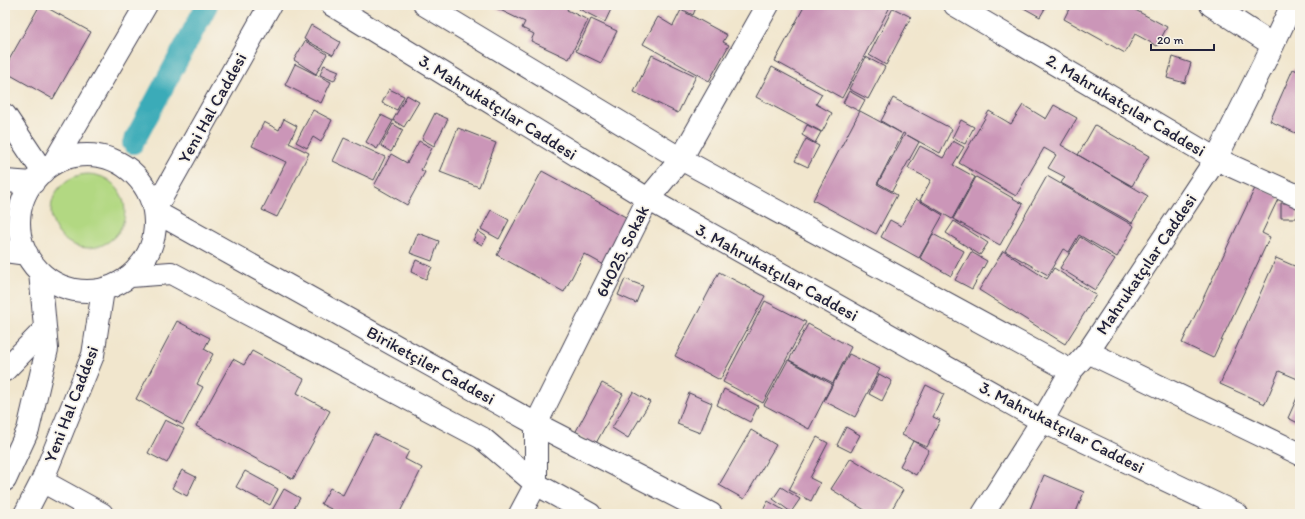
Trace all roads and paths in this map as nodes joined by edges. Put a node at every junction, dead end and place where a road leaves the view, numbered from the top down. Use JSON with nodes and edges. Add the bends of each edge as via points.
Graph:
{"nodes":[{"id":1,"x":146,"y":5,"type":"edge"},
{"id":2,"x":270,"y":5,"type":"edge"},
{"id":3,"x":332,"y":5,"type":"edge"},
{"id":4,"x":425,"y":5,"type":"edge"},
{"id":5,"x":768,"y":5,"type":"edge"},
{"id":6,"x":955,"y":5,"type":"edge"},
{"id":7,"x":1211,"y":5,"type":"edge"},
{"id":8,"x":1292,"y":5,"type":"edge"},
{"id":9,"x":1274,"y":45,"type":"junction"},
{"id":10,"x":5,"y":115,"type":"edge"},
{"id":11,"x":681,"y":159,"type":"junction"},
{"id":12,"x":1216,"y":159,"type":"junction"},
{"id":13,"x":43,"y":173,"type":"junction"},
{"id":14,"x":5,"y":181,"type":"edge"},
{"id":15,"x":1300,"y":197,"type":"edge"},
{"id":16,"x":648,"y":199,"type":"junction"},
{"id":17,"x":154,"y":211,"type":"junction"},
{"id":18,"x":5,"y":251,"type":"edge"},
{"id":19,"x":27,"y":254,"type":"junction"},
{"id":20,"x":40,"y":272,"type":"junction"},
{"id":21,"x":131,"y":276,"type":"junction"},
{"id":22,"x":103,"y":290,"type":"junction"},
{"id":23,"x":45,"y":329,"type":"junction"},
{"id":24,"x":1088,"y":352,"type":"junction"},
{"id":25,"x":5,"y":370,"type":"edge"},
{"id":26,"x":1071,"y":371,"type":"junction"},
{"id":27,"x":1042,"y":421,"type":"junction"},
{"id":28,"x":536,"y":424,"type":"junction"},
{"id":29,"x":1300,"y":454,"type":"edge"},
{"id":30,"x":5,"y":480,"type":"edge"},
{"id":31,"x":42,"y":481,"type":"junction"},
{"id":32,"x":536,"y":484,"type":"junction"},
{"id":33,"x":25,"y":514,"type":"edge"},
{"id":34,"x":102,"y":514,"type":"edge"},
{"id":35,"x":520,"y":514,"type":"edge"},
{"id":36,"x":590,"y":514,"type":"edge"},
{"id":37,"x":711,"y":514,"type":"edge"},
{"id":38,"x":983,"y":514,"type":"edge"},
{"id":39,"x":1237,"y":514,"type":"edge"}],
"edges":[{"from":1,"to":13,"type":"street"},
{"from":2,"to":17,"type":"street","name":"Yeni Hal Caddesi"},
{"from":3,"to":16,"type":"street","name":"3. Mahrukatçılar Caddesi"},
{"from":4,"to":11,"type":"street"},
{"from":5,"to":11,"type":"street","name":"64025. Sokak"},
{"from":6,"to":12,"type":"street","name":"2. Mahrukatçılar Caddesi"},
{"from":7,"to":9,"type":"street"},
{"from":8,"to":9,"type":"street","name":"Mahrukatçılar Caddesi"},
{"from":9,"to":12,"type":"street","name":"Mahrukatçılar Caddesi"},
{"from":10,"to":13,"type":"street"},
{"from":11,"to":16,"type":"street","name":"64025. Sokak"},
{"from":11,"to":26,"type":"street"},
{"from":12,"to":15,"type":"street","name":"2. Mahrukatçılar Caddesi"},
{"from":12,"to":24,"type":"street","name":"Mahrukatçılar Caddesi"},
{"from":13,"to":14,"type":"street"},
{"from":13,"to":17,"type":"street","via":[[73,156],[95,156],[116,161],[134,173],[147,190]]},
{"from":13,"to":19,"type":"street","via":[[24,197],[20,214],[22,243]]},
{"from":16,"to":27,"type":"street","name":"3. Mahrukatçılar Caddesi"},
{"from":16,"to":28,"type":"street","name":"64025. Sokak"},
{"from":17,"to":21,"type":"street","via":[[155,229],[151,246],[143,263]]},
{"from":17,"to":28,"type":"street","name":"Biriketçiler Caddesi"},
{"from":18,"to":19,"type":"street"},
{"from":19,"to":20,"type":"street"},
{"from":20,"to":22,"type":"street","via":[[59,285],[81,291]]},
{"from":20,"to":23,"type":"street","name":"Yeni Hal Caddesi"},
{"from":21,"to":22,"type":"street"},
{"from":21,"to":32,"type":"street","via":[[171,273],[482,438]]},
{"from":22,"to":31,"type":"street","name":"Yeni Hal Caddesi","via":[[93,355]]},
{"from":23,"to":25,"type":"street"},
{"from":23,"to":30,"type":"street","name":"Yeni Hal Caddesi","via":[[47,349],[28,430]]},
{"from":24,"to":26,"type":"street","name":"Mahrukatçılar Caddesi"},
{"from":24,"to":29,"type":"street"},
{"from":26,"to":27,"type":"street","name":"Mahrukatçılar Caddesi"},
{"from":27,"to":38,"type":"street","name":"Mahrukatçılar Caddesi"},
{"from":27,"to":39,"type":"street","name":"3. Mahrukatçılar Caddesi"},
{"from":28,"to":32,"type":"street","name":"64025. Sokak"},
{"from":28,"to":37,"type":"street","name":"Biriketçiler Caddesi"},
{"from":31,"to":33,"type":"street","name":"Yeni Hal Caddesi"},
{"from":31,"to":34,"type":"street"},
{"from":32,"to":35,"type":"street","name":"64025. Sokak"},
{"from":32,"to":36,"type":"street"}]}
